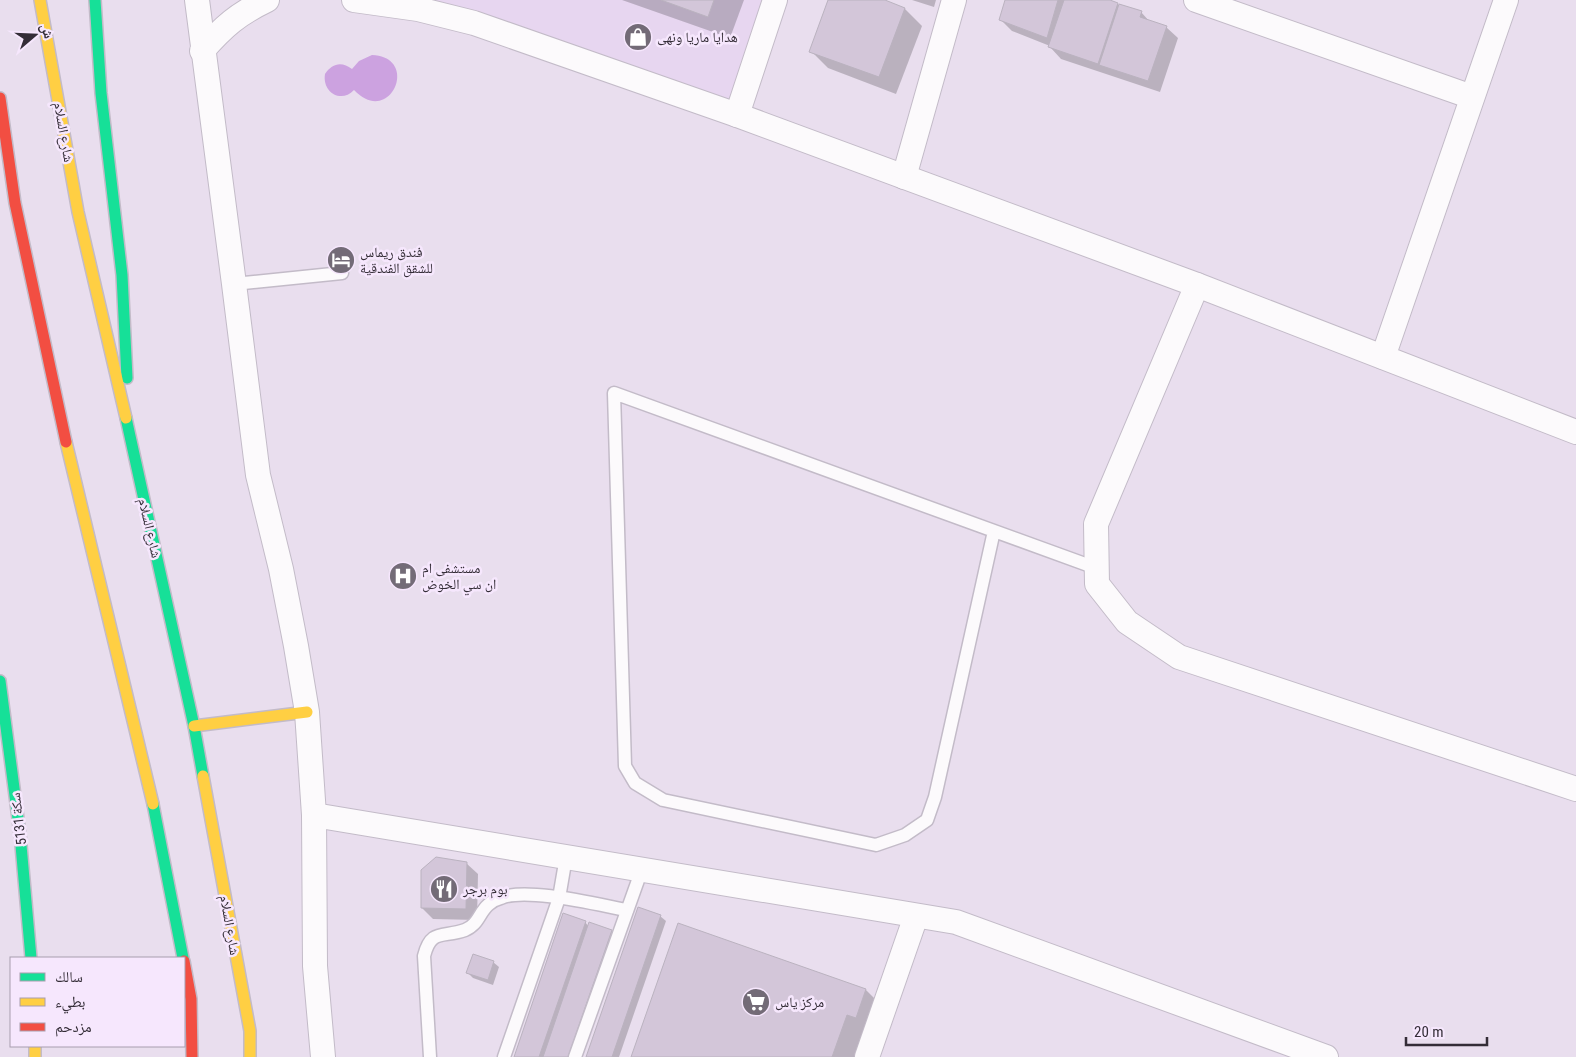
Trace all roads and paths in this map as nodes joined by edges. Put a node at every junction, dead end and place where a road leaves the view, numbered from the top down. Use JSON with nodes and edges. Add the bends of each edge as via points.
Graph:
{"nodes":[{"id":1,"x":40,"y":0,"type":"edge"},
{"id":2,"x":95,"y":0,"type":"edge"},
{"id":3,"x":196,"y":0,"type":"edge"},
{"id":4,"x":268,"y":0,"type":"edge"},
{"id":5,"x":354,"y":0,"type":"edge"},
{"id":6,"x":775,"y":0,"type":"edge"},
{"id":7,"x":954,"y":0,"type":"edge"},
{"id":8,"x":1196,"y":0,"type":"edge"},
{"id":9,"x":1506,"y":0,"type":"edge"},
{"id":10,"x":202,"y":51,"type":"junction"},
{"id":11,"x":1472,"y":97,"type":"junction"},
{"id":12,"x":0,"y":98,"type":"edge"},
{"id":13,"x":737,"y":115,"type":"junction"},
{"id":14,"x":904,"y":177,"type":"junction"},
{"id":15,"x":342,"y":273,"type":"dead end"},
{"id":16,"x":234,"y":284,"type":"junction"},
{"id":17,"x":1197,"y":285,"type":"junction"},
{"id":18,"x":1383,"y":357,"type":"junction"},
{"id":19,"x":127,"y":422,"type":"junction"},
{"id":20,"x":1576,"y":432,"type":"edge"},
{"id":21,"x":994,"y":531,"type":"junction"},
{"id":22,"x":1096,"y":568,"type":"junction"},
{"id":23,"x":0,"y":681,"type":"edge"},
{"id":24,"x":2,"y":702,"type":"edge"},
{"id":25,"x":307,"y":712,"type":"junction"},
{"id":26,"x":194,"y":726,"type":"junction"},
{"id":27,"x":1576,"y":789,"type":"edge"},
{"id":28,"x":314,"y":815,"type":"junction"},
{"id":29,"x":566,"y":857,"type":"junction"},
{"id":30,"x":642,"y":869,"type":"junction"},
{"id":31,"x":559,"y":898,"type":"junction"},
{"id":32,"x":627,"y":910,"type":"junction"},
{"id":33,"x":916,"y":916,"type":"junction"},
{"id":34,"x":31,"y":957,"type":"edge"},
{"id":35,"x":182,"y":957,"type":"edge"},
{"id":36,"x":185,"y":970,"type":"edge"},
{"id":37,"x":192,"y":1057,"type":"edge"},
{"id":38,"x":250,"y":1057,"type":"edge"},
{"id":39,"x":323,"y":1057,"type":"edge"},
{"id":40,"x":430,"y":1057,"type":"edge"},
{"id":41,"x":504,"y":1057,"type":"edge"},
{"id":42,"x":575,"y":1057,"type":"edge"},
{"id":43,"x":867,"y":1057,"type":"edge"},
{"id":44,"x":1326,"y":1057,"type":"edge"}],
"edges":[{"from":1,"to":19,"type":"main road","name":"شارع السلام","via":[[78,212]]},
{"from":2,"to":19,"type":"main road","via":[[102,104],[128,333]]},
{"from":3,"to":10,"type":"street"},
{"from":4,"to":10,"type":"street","via":[[248,9],[224,27]]},
{"from":5,"to":13,"type":"street","via":[[418,8],[474,23]]},
{"from":6,"to":13,"type":"street"},
{"from":7,"to":14,"type":"street"},
{"from":8,"to":11,"type":"street"},
{"from":9,"to":11,"type":"street"},
{"from":10,"to":16,"type":"street"},
{"from":11,"to":18,"type":"street"},
{"from":12,"to":35,"type":"main road","via":[[15,204],[66,441],[150,789]]},
{"from":13,"to":14,"type":"street"},
{"from":14,"to":17,"type":"street"},
{"from":15,"to":16,"type":"lane"},
{"from":16,"to":25,"type":"street","via":[[258,475],[281,569]]},
{"from":17,"to":18,"type":"street"},
{"from":17,"to":22,"type":"street","via":[[1096,524]]},
{"from":18,"to":20,"type":"street"},
{"from":19,"to":26,"type":"main road","name":"شارع السلام"},
{"from":21,"to":21,"type":"lane","via":[[614,393],[625,766],[635,783],[664,800],[876,845],[905,835],[927,820],[935,797]]},
{"from":21,"to":22,"type":"lane"},
{"from":22,"to":27,"type":"street","via":[[1097,584],[1127,622],[1179,657]]},
{"from":23,"to":24,"type":"main road","name":"سكة 5131"},
{"from":24,"to":34,"type":"main road","name":"سكة 5131","via":[[20,834]]},
{"from":25,"to":26,"type":"main road"},
{"from":25,"to":28,"type":"street"},
{"from":26,"to":38,"type":"main road","name":"شارع السلام","via":[[250,1031]]},
{"from":28,"to":29,"type":"street"},
{"from":28,"to":39,"type":"street","via":[[314,966]]},
{"from":29,"to":30,"type":"street"},
{"from":29,"to":31,"type":"lane"},
{"from":30,"to":32,"type":"lane"},
{"from":30,"to":33,"type":"street"},
{"from":31,"to":32,"type":"lane"},
{"from":31,"to":40,"type":"lane","via":[[515,894],[502,897],[487,905],[475,924],[466,930],[427,942],[424,956]]},
{"from":31,"to":41,"type":"lane"},
{"from":32,"to":42,"type":"lane"},
{"from":33,"to":43,"type":"street"},
{"from":33,"to":44,"type":"street","via":[[956,922]]},
{"from":36,"to":37,"type":"main road","via":[[191,1000]]}]}
